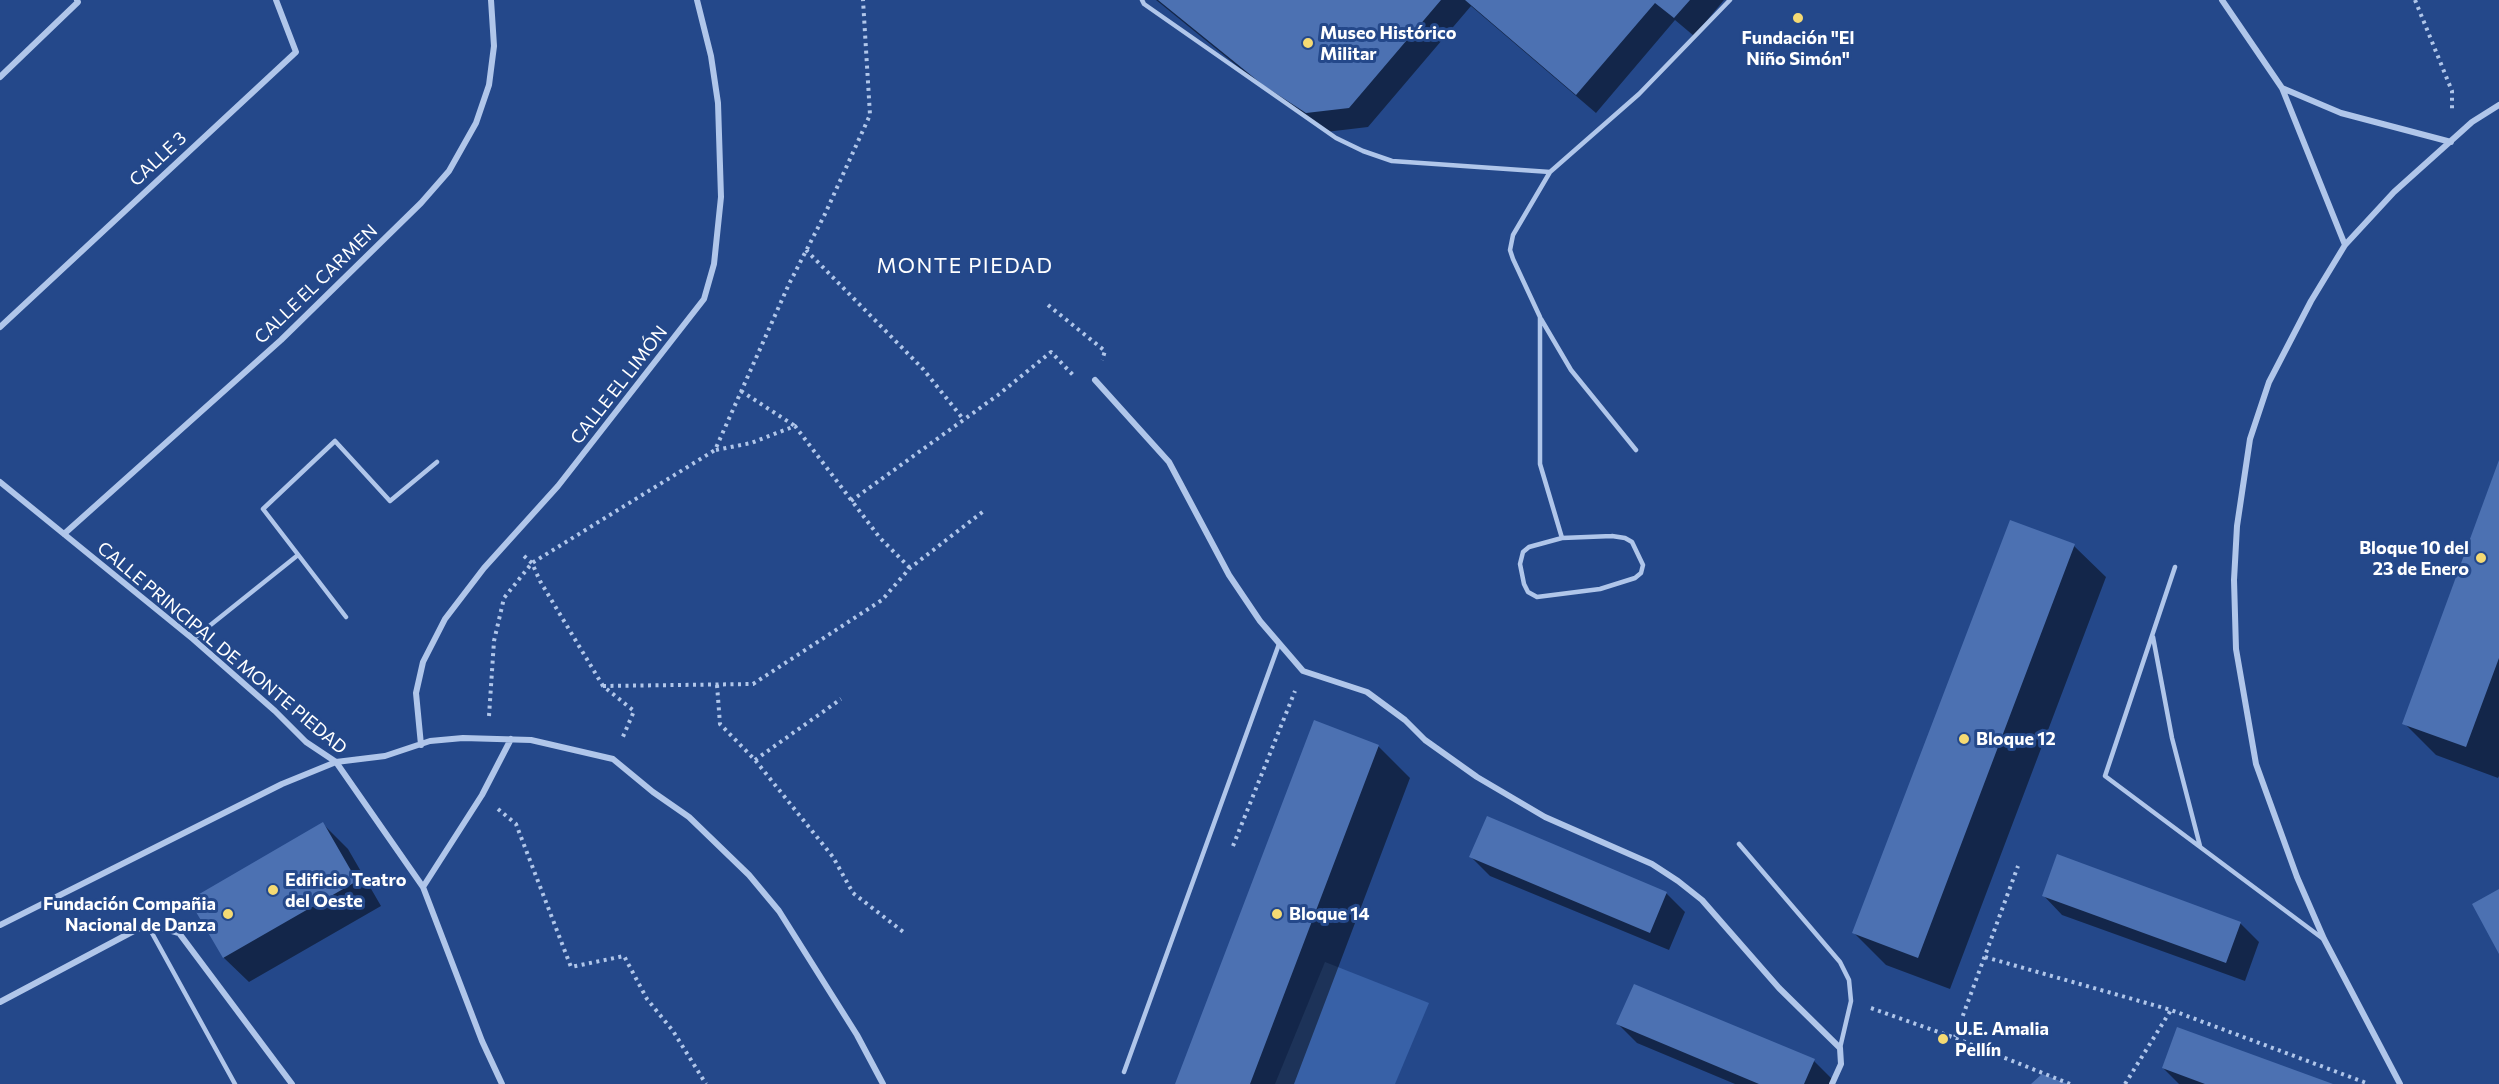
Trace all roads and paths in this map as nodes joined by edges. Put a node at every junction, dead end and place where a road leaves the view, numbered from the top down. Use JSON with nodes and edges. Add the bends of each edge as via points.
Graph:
{"nodes":[{"id":1,"x":77,"y":0,"type":"edge"},
{"id":2,"x":276,"y":0,"type":"edge"},
{"id":3,"x":491,"y":0,"type":"edge"},
{"id":4,"x":697,"y":0,"type":"edge"},
{"id":5,"x":863,"y":0,"type":"edge"},
{"id":6,"x":1142,"y":0,"type":"edge"},
{"id":7,"x":1730,"y":0,"type":"edge"},
{"id":8,"x":2222,"y":0,"type":"edge"},
{"id":9,"x":2415,"y":0,"type":"edge"},
{"id":10,"x":0,"y":77,"type":"edge"},
{"id":11,"x":2282,"y":88,"type":"junction"},
{"id":12,"x":2499,"y":105,"type":"edge"},
{"id":13,"x":2451,"y":142,"type":"junction"},
{"id":14,"x":1550,"y":172,"type":"junction"},
{"id":15,"x":2345,"y":245,"type":"junction"},
{"id":16,"x":806,"y":250,"type":"junction"},
{"id":17,"x":1048,"y":305,"type":"dead end"},
{"id":18,"x":1540,"y":317,"type":"junction"},
{"id":19,"x":0,"y":327,"type":"edge"},
{"id":20,"x":1095,"y":380,"type":"junction"},
{"id":21,"x":741,"y":391,"type":"junction"},
{"id":22,"x":964,"y":420,"type":"junction"},
{"id":23,"x":795,"y":426,"type":"junction"},
{"id":24,"x":716,"y":450,"type":"junction"},
{"id":25,"x":1636,"y":450,"type":"dead end"},
{"id":26,"x":437,"y":462,"type":"dead end"},
{"id":27,"x":0,"y":482,"type":"edge"},
{"id":28,"x":852,"y":501,"type":"junction"},
{"id":29,"x":985,"y":510,"type":"dead end"},
{"id":30,"x":64,"y":534,"type":"junction"},
{"id":31,"x":1562,"y":538,"type":"junction"},
{"id":32,"x":298,"y":555,"type":"junction"},
{"id":33,"x":532,"y":563,"type":"junction"},
{"id":34,"x":2175,"y":567,"type":"dead end"},
{"id":35,"x":910,"y":568,"type":"junction"},
{"id":36,"x":346,"y":616,"type":"dead end"},
{"id":37,"x":2152,"y":635,"type":"junction"},
{"id":38,"x":193,"y":639,"type":"junction"},
{"id":39,"x":1279,"y":644,"type":"junction"},
{"id":40,"x":717,"y":685,"type":"junction"},
{"id":41,"x":603,"y":686,"type":"junction"},
{"id":42,"x":841,"y":699,"type":"dead end"},
{"id":43,"x":487,"y":739,"type":"junction"},
{"id":44,"x":511,"y":740,"type":"junction"},
{"id":45,"x":421,"y":745,"type":"junction"},
{"id":46,"x":613,"y":759,"type":"junction"},
{"id":47,"x":755,"y":760,"type":"junction"},
{"id":48,"x":336,"y":762,"type":"junction"},
{"id":49,"x":482,"y":795,"type":"junction"},
{"id":50,"x":1739,"y":844,"type":"dead end"},
{"id":51,"x":2200,"y":846,"type":"junction"},
{"id":52,"x":2018,"y":866,"type":"dead end"},
{"id":53,"x":423,"y":887,"type":"junction"},
{"id":54,"x":147,"y":924,"type":"junction"},
{"id":55,"x":0,"y":925,"type":"edge"},
{"id":56,"x":906,"y":934,"type":"dead end"},
{"id":57,"x":2324,"y":939,"type":"junction"},
{"id":58,"x":1985,"y":957,"type":"junction"},
{"id":59,"x":1851,"y":1001,"type":"junction"},
{"id":60,"x":0,"y":1002,"type":"edge"},
{"id":61,"x":2171,"y":1010,"type":"junction"},
{"id":62,"x":1955,"y":1038,"type":"junction"},
{"id":63,"x":1840,"y":1048,"type":"junction"},
{"id":64,"x":1124,"y":1072,"type":"dead end"},
{"id":65,"x":235,"y":1084,"type":"edge"},
{"id":66,"x":292,"y":1084,"type":"edge"},
{"id":67,"x":502,"y":1084,"type":"edge"},
{"id":68,"x":705,"y":1084,"type":"edge"},
{"id":69,"x":883,"y":1084,"type":"edge"},
{"id":70,"x":1832,"y":1084,"type":"edge"},
{"id":71,"x":2070,"y":1084,"type":"edge"},
{"id":72,"x":2125,"y":1084,"type":"edge"},
{"id":73,"x":2369,"y":1084,"type":"edge"},
{"id":74,"x":2400,"y":1084,"type":"edge"}],
"edges":[{"from":1,"to":10,"type":"street"},
{"from":2,"to":19,"type":"street","name":"CALLE 3","via":[[296,52]]},
{"from":3,"to":30,"type":"street","name":"CALLE EL CARMEN","via":[[494,46],[489,85],[476,123],[449,171],[281,340]]},
{"from":4,"to":45,"type":"street","name":"CALLE EL LIMÓN","via":[[718,103],[721,197],[714,264],[704,299],[558,486],[484,568],[445,620],[423,662],[416,693]]},
{"from":5,"to":16,"type":"path","via":[[870,115]]},
{"from":6,"to":14,"type":"lane","via":[[1336,138],[1363,151],[1392,161]]},
{"from":7,"to":14,"type":"lane","via":[[1639,94]]},
{"from":8,"to":11,"type":"street"},
{"from":9,"to":13,"type":"path","via":[[2452,91]]},
{"from":11,"to":13,"type":"street","via":[[2341,113]]},
{"from":11,"to":15,"type":"street"},
{"from":12,"to":13,"type":"street","via":[[2472,122]]},
{"from":13,"to":15,"type":"street","via":[[2394,192]]},
{"from":14,"to":18,"type":"lane","via":[[1513,235],[1510,250]]},
{"from":15,"to":57,"type":"street","via":[[2269,382],[2259,411],[2242,483],[2234,580],[2236,649],[2256,764]]},
{"from":16,"to":21,"type":"path"},
{"from":16,"to":22,"type":"path","via":[[923,369]]},
{"from":17,"to":20,"type":"path","via":[[1105,351]]},
{"from":18,"to":25,"type":"lane","via":[[1571,370]]},
{"from":18,"to":31,"type":"lane","via":[[1540,464]]},
{"from":20,"to":22,"type":"path","via":[[1079,382],[1051,352]]},
{"from":20,"to":39,"type":"street","via":[[1169,462],[1229,575]]},
{"from":21,"to":23,"type":"path"},
{"from":21,"to":24,"type":"path"},
{"from":22,"to":28,"type":"path"},
{"from":23,"to":24,"type":"path"},
{"from":23,"to":28,"type":"path"},
{"from":24,"to":33,"type":"path"},
{"from":26,"to":32,"type":"lane","via":[[390,501],[335,441],[263,509]]},
{"from":27,"to":30,"type":"street","name":"CALLE PRINCIPAL DE MONTE PIEDAD"},
{"from":28,"to":35,"type":"path","via":[[880,538]]},
{"from":29,"to":35,"type":"path"},
{"from":30,"to":38,"type":"street","name":"CALLE PRINCIPAL DE MONTE PIEDAD"},
{"from":31,"to":31,"type":"lane","via":[[1523,552],[1520,564],[1524,584],[1537,597],[1600,589],[1641,573],[1643,565],[1629,540],[1612,536]]},
{"from":32,"to":36,"type":"lane"},
{"from":32,"to":38,"type":"lane"},
{"from":33,"to":41,"type":"path"},
{"from":33,"to":43,"type":"path","via":[[504,598],[494,641]]},
{"from":34,"to":37,"type":"lane"},
{"from":35,"to":40,"type":"path","via":[[882,600],[753,684]]},
{"from":37,"to":51,"type":"lane","via":[[2172,738]]},
{"from":37,"to":51,"type":"lane","via":[[2105,776]]},
{"from":38,"to":48,"type":"street","name":"CALLE PRINCIPAL DE MONTE PIEDAD","via":[[306,742]]},
{"from":39,"to":63,"type":"street","via":[[1303,671],[1366,692],[1476,777],[1535,812],[1652,864],[1678,881],[1701,900],[1779,988]]},
{"from":39,"to":64,"type":"lane"},
{"from":40,"to":41,"type":"path"},
{"from":40,"to":47,"type":"path","via":[[720,724]]},
{"from":41,"to":46,"type":"path","via":[[634,711]]},
{"from":42,"to":47,"type":"path"},
{"from":43,"to":44,"type":"street"},
{"from":43,"to":45,"type":"street","via":[[463,738]]},
{"from":44,"to":46,"type":"street","via":[[531,740]]},
{"from":44,"to":49,"type":"street"},
{"from":45,"to":48,"type":"street","via":[[385,756]]},
{"from":46,"to":69,"type":"street","via":[[689,817],[779,911]]},
{"from":47,"to":56,"type":"path","via":[[833,857],[853,893]]},
{"from":48,"to":53,"type":"street","name":"CALLE PRINCIPAL DE MONTE PIEDAD"},
{"from":48,"to":55,"type":"street","via":[[282,784]]},
{"from":49,"to":53,"type":"street"},
{"from":49,"to":68,"type":"path","via":[[516,824],[571,967],[624,956],[646,999],[674,1031]]},
{"from":50,"to":59,"type":"lane","via":[[1840,962],[1849,980]]},
{"from":51,"to":57,"type":"lane"},
{"from":52,"to":58,"type":"path"},
{"from":53,"to":67,"type":"street","name":"CALLE PRINCIPAL DE MONTE PIEDAD"},
{"from":54,"to":60,"type":"street"},
{"from":54,"to":65,"type":"lane"},
{"from":54,"to":66,"type":"street","via":[[179,933]]},
{"from":57,"to":74,"type":"street"},
{"from":58,"to":61,"type":"path"},
{"from":58,"to":62,"type":"path"},
{"from":59,"to":62,"type":"path"},
{"from":59,"to":63,"type":"lane"},
{"from":61,"to":72,"type":"path"},
{"from":61,"to":73,"type":"path"},
{"from":62,"to":71,"type":"path"},
{"from":63,"to":70,"type":"street","via":[[1841,1064]]}]}
